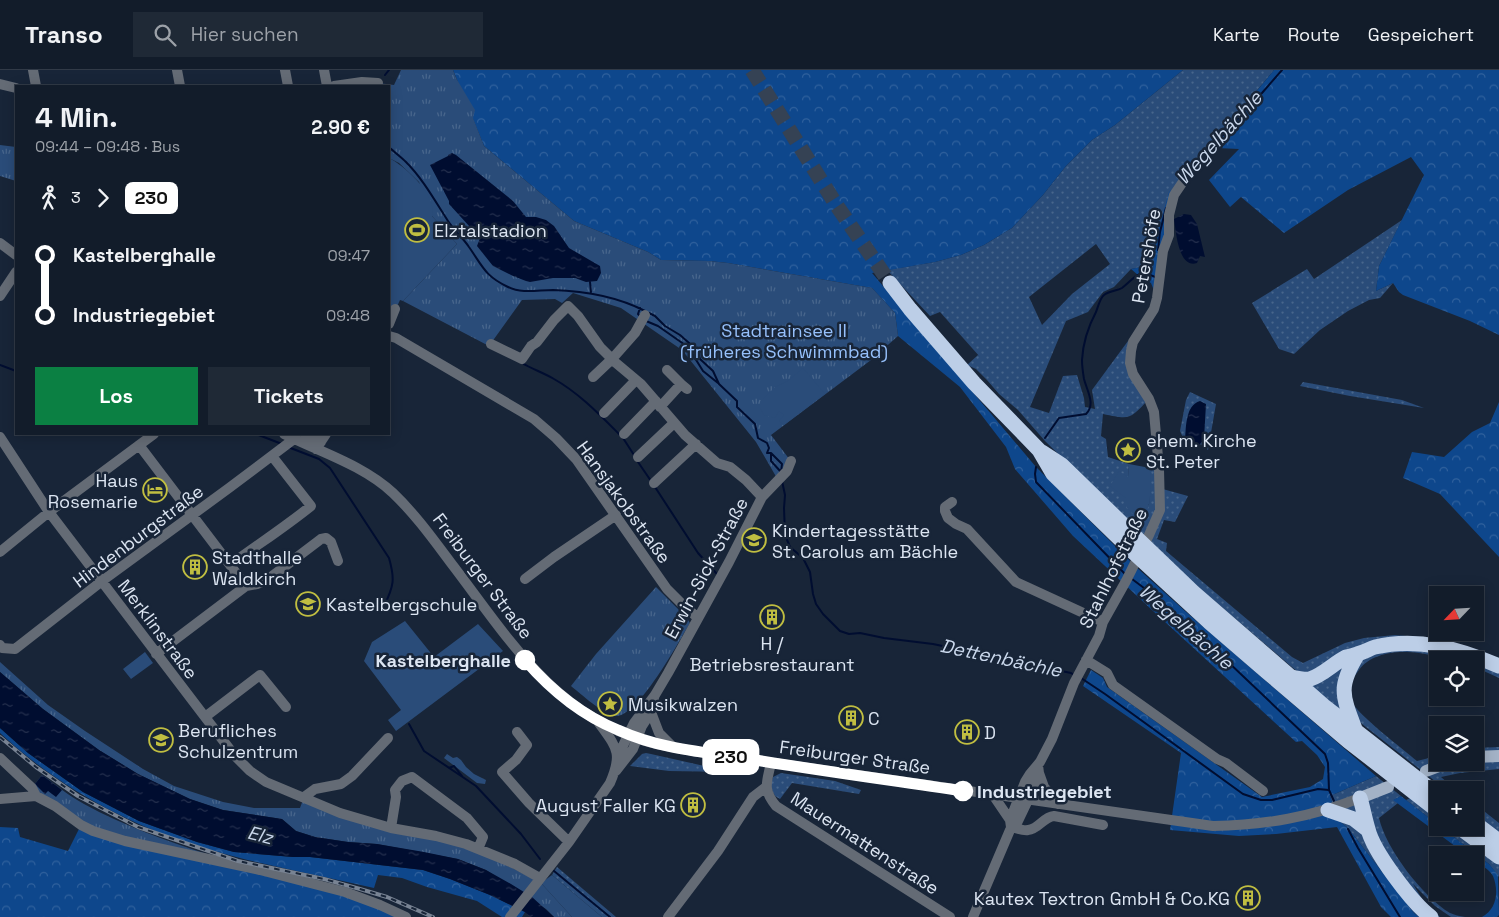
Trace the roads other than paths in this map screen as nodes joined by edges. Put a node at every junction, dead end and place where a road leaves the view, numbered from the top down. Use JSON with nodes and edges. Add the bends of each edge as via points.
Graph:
{"nodes":[{"id":1,"x":33,"y":70,"type":"edge"},
{"id":2,"x":177,"y":70,"type":"edge"},
{"id":3,"x":285,"y":70,"type":"edge"},
{"id":4,"x":324,"y":70,"type":"edge"},
{"id":5,"x":378,"y":83,"type":"dead end"},
{"id":6,"x":0,"y":84,"type":"edge"},
{"id":7,"x":36,"y":85,"type":"edge"},
{"id":8,"x":180,"y":85,"type":"edge"},
{"id":9,"x":288,"y":85,"type":"edge"},
{"id":10,"x":327,"y":85,"type":"edge"},
{"id":11,"x":340,"y":85,"type":"edge"},
{"id":12,"x":15,"y":88,"type":"edge"},
{"id":13,"x":1189,"y":173,"type":"dead end"},
{"id":14,"x":0,"y":243,"type":"edge"},
{"id":15,"x":15,"y":255,"type":"edge"},
{"id":16,"x":15,"y":274,"type":"edge"},
{"id":17,"x":890,"y":283,"type":"tunnel mouth"},
{"id":18,"x":0,"y":296,"type":"edge"},
{"id":19,"x":395,"y":309,"type":"dead end"},
{"id":20,"x":645,"y":315,"type":"dead end"},
{"id":21,"x":390,"y":322,"type":"edge"},
{"id":22,"x":390,"y":336,"type":"edge"},
{"id":23,"x":491,"y":344,"type":"dead end"},
{"id":24,"x":612,"y":359,"type":"junction"},
{"id":25,"x":668,"y":370,"type":"dead end"},
{"id":26,"x":593,"y":377,"type":"dead end"},
{"id":27,"x":636,"y":380,"type":"junction"},
{"id":28,"x":1149,"y":399,"type":"joint"},
{"id":29,"x":658,"y":404,"type":"junction"},
{"id":30,"x":604,"y":413,"type":"dead end"},
{"id":31,"x":674,"y":423,"type":"junction"},
{"id":32,"x":624,"y":434,"type":"dead end"},
{"id":33,"x":153,"y":435,"type":"edge"},
{"id":34,"x":285,"y":435,"type":"edge"},
{"id":35,"x":307,"y":435,"type":"edge"},
{"id":36,"x":0,"y":437,"type":"edge"},
{"id":37,"x":292,"y":441,"type":"junction"},
{"id":38,"x":321,"y":441,"type":"edge"},
{"id":39,"x":696,"y":444,"type":"junction"},
{"id":40,"x":139,"y":446,"type":"junction"},
{"id":41,"x":4,"y":452,"type":"edge"},
{"id":42,"x":276,"y":453,"type":"junction"},
{"id":43,"x":638,"y":457,"type":"dead end"},
{"id":44,"x":789,"y":466,"type":"dead end"},
{"id":45,"x":654,"y":483,"type":"dead end"},
{"id":46,"x":762,"y":497,"type":"junction"},
{"id":47,"x":952,"y":502,"type":"dead end"},
{"id":48,"x":49,"y":512,"type":"junction"},
{"id":49,"x":191,"y":515,"type":"junction"},
{"id":50,"x":616,"y":515,"type":"junction"},
{"id":51,"x":0,"y":552,"type":"edge"},
{"id":52,"x":338,"y":561,"type":"dead end"},
{"id":53,"x":230,"y":565,"type":"junction"},
{"id":54,"x":1155,"y":565,"type":"junction"},
{"id":55,"x":525,"y":579,"type":"dead end"},
{"id":56,"x":102,"y":581,"type":"junction"},
{"id":57,"x":246,"y":586,"type":"junction"},
{"id":58,"x":698,"y":618,"type":"junction"},
{"id":59,"x":1103,"y":622,"type":"junction"},
{"id":60,"x":0,"y":645,"type":"edge"},
{"id":61,"x":156,"y":654,"type":"junction"},
{"id":62,"x":1358,"y":654,"type":"junction"},
{"id":63,"x":1086,"y":660,"type":"junction"},
{"id":64,"x":1499,"y":666,"type":"edge"},
{"id":65,"x":1291,"y":677,"type":"junction"},
{"id":66,"x":655,"y":696,"type":"junction"},
{"id":67,"x":286,"y":707,"type":"dead end"},
{"id":68,"x":651,"y":712,"type":"junction"},
{"id":69,"x":205,"y":717,"type":"junction"},
{"id":70,"x":598,"y":721,"type":"junction"},
{"id":71,"x":1356,"y":730,"type":"junction"},
{"id":72,"x":517,"y":732,"type":"dead end"},
{"id":73,"x":632,"y":736,"type":"junction"},
{"id":74,"x":388,"y":738,"type":"dead end"},
{"id":75,"x":673,"y":747,"type":"junction"},
{"id":76,"x":618,"y":756,"type":"junction"},
{"id":77,"x":1499,"y":756,"type":"edge"},
{"id":78,"x":1484,"y":757,"type":"edge"},
{"id":79,"x":0,"y":758,"type":"edge"},
{"id":80,"x":1385,"y":762,"type":"junction"},
{"id":81,"x":771,"y":763,"type":"junction"},
{"id":82,"x":1039,"y":769,"type":"junction"},
{"id":83,"x":1429,"y":770,"type":"edge"},
{"id":84,"x":1426,"y":771,"type":"dead end"},
{"id":85,"x":614,"y":773,"type":"junction"},
{"id":86,"x":1388,"y":786,"type":"dead end"},
{"id":87,"x":766,"y":787,"type":"junction"},
{"id":88,"x":1264,"y":791,"type":"dead end"},
{"id":89,"x":1429,"y":793,"type":"edge"},
{"id":90,"x":992,"y":795,"type":"junction"},
{"id":91,"x":36,"y":796,"type":"junction"},
{"id":92,"x":304,"y":797,"type":"junction"},
{"id":93,"x":0,"y":799,"type":"edge"},
{"id":94,"x":1023,"y":799,"type":"junction"},
{"id":95,"x":1356,"y":800,"type":"junction"},
{"id":96,"x":1058,"y":804,"type":"junction"},
{"id":97,"x":1328,"y":810,"type":"junction"},
{"id":98,"x":1010,"y":824,"type":"junction"},
{"id":99,"x":1103,"y":825,"type":"dead end"},
{"id":100,"x":1364,"y":827,"type":"junction"},
{"id":101,"x":392,"y":828,"type":"junction"},
{"id":102,"x":1484,"y":834,"type":"edge"},
{"id":103,"x":1472,"y":836,"type":"edge"},
{"id":104,"x":568,"y":842,"type":"junction"},
{"id":105,"x":478,"y":849,"type":"junction"},
{"id":106,"x":1499,"y":853,"type":"edge"},
{"id":107,"x":538,"y":881,"type":"junction"},
{"id":108,"x":406,"y":917,"type":"edge"},
{"id":109,"x":510,"y":917,"type":"edge"},
{"id":110,"x":668,"y":917,"type":"edge"},
{"id":111,"x":950,"y":917,"type":"edge"},
{"id":112,"x":974,"y":917,"type":"edge"},
{"id":113,"x":1430,"y":917,"type":"edge"}],
"edges":[{"from":1,"to":7,"type":"street"},
{"from":2,"to":8,"type":"street"},
{"from":3,"to":9,"type":"street"},
{"from":4,"to":10,"type":"street"},
{"from":5,"to":11,"type":"street"},
{"from":6,"to":12,"type":"street"},
{"from":13,"to":28,"type":"street","name":"Petershöfe","via":[[1174,195],[1154,309],[1133,342],[1131,351],[1133,374]]},
{"from":14,"to":15,"type":"street"},
{"from":16,"to":18,"type":"street"},
{"from":17,"to":54,"type":"highway","via":[[974,383],[1039,450],[1053,474]]},
{"from":19,"to":21,"type":"street"},
{"from":20,"to":24,"type":"street","via":[[635,333]]},
{"from":22,"to":50,"type":"street","name":"Hansjakobstraße","via":[[534,419],[576,459]]},
{"from":23,"to":24,"type":"street","via":[[522,360],[568,306]]},
{"from":24,"to":26,"type":"street"},
{"from":24,"to":27,"type":"street"},
{"from":25,"to":29,"type":"street","via":[[684,387]]},
{"from":27,"to":29,"type":"street"},
{"from":27,"to":30,"type":"street"},
{"from":28,"to":59,"type":"street","name":"Stahlhofstraße","via":[[1154,412],[1160,510]]},
{"from":29,"to":31,"type":"street"},
{"from":29,"to":32,"type":"street"},
{"from":31,"to":39,"type":"street"},
{"from":31,"to":43,"type":"street"},
{"from":33,"to":40,"type":"street"},
{"from":34,"to":37,"type":"street","name":"Freiburger Straße"},
{"from":35,"to":38,"type":"street","name":"Freiburger Straße"},
{"from":36,"to":41,"type":"street","name":"Merklinstraße"},
{"from":37,"to":38,"type":"street","name":"Freiburger Straße"},
{"from":37,"to":42,"type":"street","name":"Hindenburgstraße"},
{"from":38,"to":70,"type":"street","name":"Freiburger Straße","via":[[393,493],[534,669],[570,703]]},
{"from":39,"to":45,"type":"street"},
{"from":39,"to":46,"type":"street","via":[[717,463],[730,467]]},
{"from":40,"to":48,"type":"street"},
{"from":40,"to":49,"type":"street"},
{"from":41,"to":48,"type":"street","name":"Merklinstraße"},
{"from":42,"to":49,"type":"street","name":"Hindenburgstraße"},
{"from":42,"to":53,"type":"street","via":[[310,506]]},
{"from":44,"to":46,"type":"street","name":"Erwin-Sick-Straße"},
{"from":46,"to":58,"type":"street","name":"Erwin-Sick-Straße"},
{"from":47,"to":59,"type":"street","via":[[946,507],[948,518],[967,529],[1016,582]]},
{"from":48,"to":51,"type":"street"},
{"from":48,"to":56,"type":"street","name":"Merklinstraße"},
{"from":49,"to":53,"type":"street"},
{"from":49,"to":56,"type":"street","name":"Hindenburgstraße"},
{"from":50,"to":55,"type":"street"},
{"from":50,"to":58,"type":"street","name":"Hansjakobstraße","via":[[667,589]]},
{"from":52,"to":57,"type":"street","via":[[331,542],[326,538],[267,580]]},
{"from":53,"to":57,"type":"street"},
{"from":54,"to":65,"type":"highway","via":[[1200,597]]},
{"from":54,"to":80,"type":"highway","via":[[1266,672]]},
{"from":56,"to":60,"type":"street","name":"Hindenburgstraße","via":[[15,649]]},
{"from":56,"to":61,"type":"street","name":"Merklinstraße"},
{"from":57,"to":61,"type":"street"},
{"from":58,"to":66,"type":"street","name":"Erwin-Sick-Straße"},
{"from":59,"to":63,"type":"street","name":"Stahlhofstraße"},
{"from":61,"to":69,"type":"street","name":"Merklinstraße"},
{"from":62,"to":64,"type":"highway","via":[[1373,648],[1412,643],[1458,651]]},
{"from":62,"to":65,"type":"highway","via":[[1311,678]]},
{"from":62,"to":71,"type":"highway","via":[[1345,676],[1344,686],[1345,702]]},
{"from":63,"to":82,"type":"street","name":"Stahlhofstraße"},
{"from":63,"to":88,"type":"street","via":[[1106,673],[1113,685]]},
{"from":65,"to":71,"type":"highway"},
{"from":66,"to":68,"type":"street","name":"Erwin-Sick-Straße"},
{"from":66,"to":73,"type":"street","name":"Erwin-Sick-Straße","via":[[642,710]]},
{"from":67,"to":69,"type":"street","via":[[260,675]]},
{"from":68,"to":73,"type":"street","name":"Erwin-Sick-Straße"},
{"from":68,"to":75,"type":"street","via":[[659,733]]},
{"from":69,"to":92,"type":"street","name":"Merklinstraße","via":[[250,771],[266,782]]},
{"from":70,"to":73,"type":"street","name":"Freiburger Straße"},
{"from":70,"to":76,"type":"street","via":[[613,742]]},
{"from":71,"to":80,"type":"highway"},
{"from":72,"to":104,"type":"street","via":[[527,745],[502,772]]},
{"from":73,"to":75,"type":"street","name":"Freiburger Straße"},
{"from":73,"to":76,"type":"street"},
{"from":73,"to":85,"type":"street","via":[[633,749]]},
{"from":74,"to":92,"type":"street","via":[[352,776],[340,784],[315,789]]},
{"from":75,"to":81,"type":"street","name":"Freiburger Straße"},
{"from":76,"to":85,"type":"street"},
{"from":77,"to":78,"type":"main road"},
{"from":79,"to":91,"type":"street","via":[[32,788]]},
{"from":80,"to":89,"type":"highway"},
{"from":81,"to":87,"type":"street"},
{"from":81,"to":90,"type":"street","name":"Freiburger Straße"},
{"from":82,"to":94,"type":"street","name":"Stahlhofstraße"},
{"from":82,"to":96,"type":"street","via":[[1044,787]]},
{"from":83,"to":84,"type":"main road"},
{"from":85,"to":104,"type":"street"},
{"from":86,"to":95,"type":"main road","name":"Freiburger Straße"},
{"from":87,"to":110,"type":"street","via":[[753,797]]},
{"from":87,"to":111,"type":"street","name":"Mauermattenstraße","via":[[776,806]]},
{"from":90,"to":94,"type":"street","name":"Freiburger Straße"},
{"from":90,"to":98,"type":"street"},
{"from":91,"to":93,"type":"street"},
{"from":91,"to":108,"type":"street","via":[[81,825],[125,841],[345,892]]},
{"from":92,"to":101,"type":"street","name":"Merklinstraße","via":[[340,813]]},
{"from":94,"to":96,"type":"street","name":"Freiburger Straße"},
{"from":94,"to":98,"type":"street","name":"Stahlhofstraße","via":[[1017,822]]},
{"from":95,"to":97,"type":"street","name":"Freiburger Straße"},
{"from":95,"to":100,"type":"highway"},
{"from":96,"to":97,"type":"street","name":"Freiburger Straße","via":[[1213,826],[1263,824]]},
{"from":97,"to":100,"type":"highway","via":[[1354,819]]},
{"from":98,"to":99,"type":"street","via":[[1028,831],[1054,816]]},
{"from":98,"to":112,"type":"street","name":"Stahlhofstraße"},
{"from":100,"to":113,"type":"highway","via":[[1396,878]]},
{"from":101,"to":105,"type":"street","name":"Merklinstraße","via":[[436,836]]},
{"from":101,"to":105,"type":"street","via":[[395,790],[402,781],[412,777],[468,818],[483,837]]},
{"from":102,"to":106,"type":"highway"},
{"from":103,"to":106,"type":"highway"},
{"from":104,"to":107,"type":"street"},
{"from":105,"to":107,"type":"street","name":"Merklinstraße","via":[[515,864]]},
{"from":107,"to":109,"type":"street"}]}
